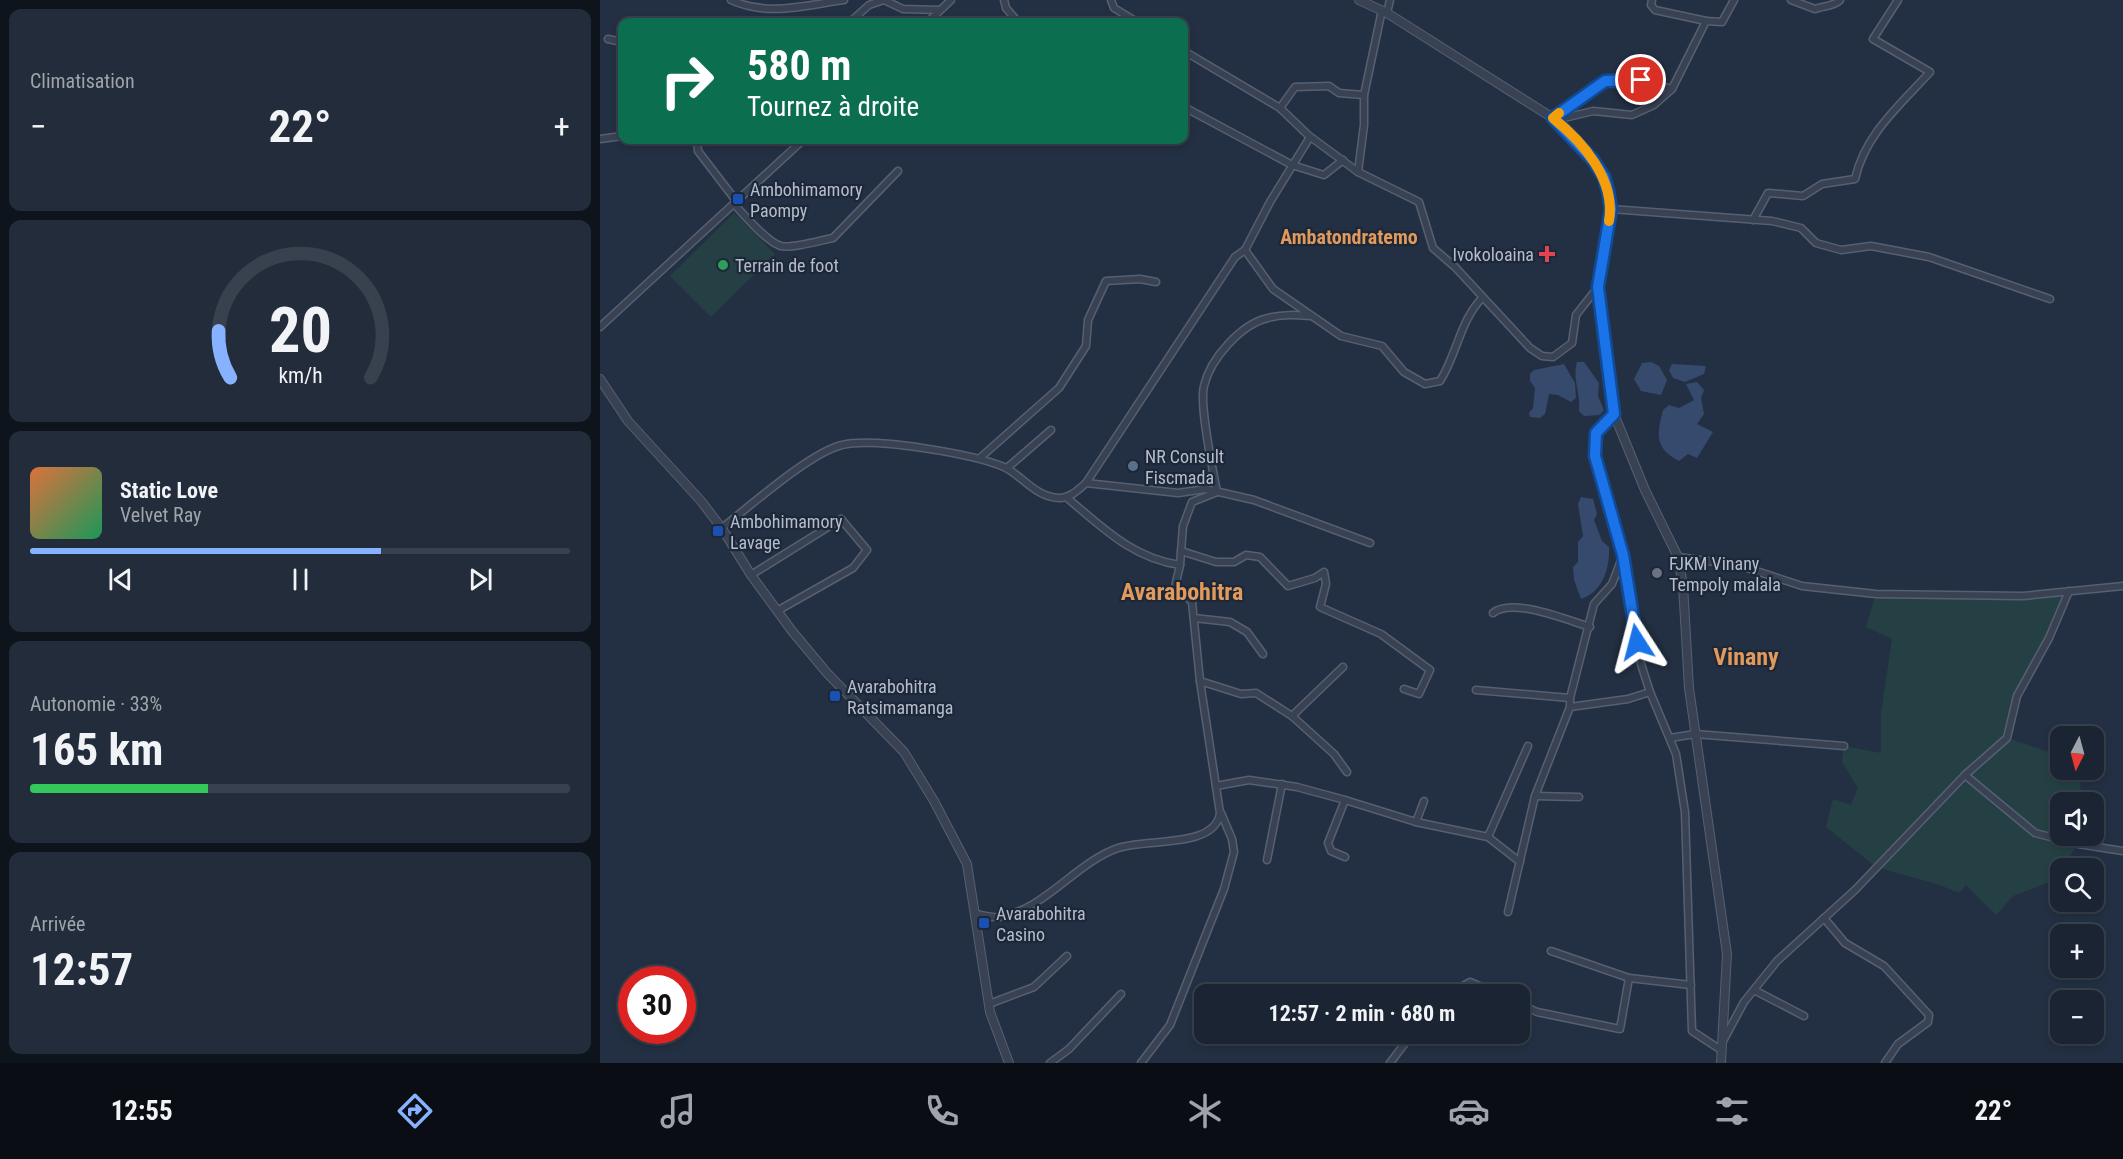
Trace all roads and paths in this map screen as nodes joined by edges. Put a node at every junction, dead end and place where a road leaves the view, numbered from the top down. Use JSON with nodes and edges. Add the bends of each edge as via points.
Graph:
{"nodes":[{"id":1,"x":731,"y":0,"type":"edge"},
{"id":2,"x":802,"y":0,"type":"edge"},
{"id":3,"x":844,"y":0,"type":"edge"},
{"id":4,"x":883,"y":0,"type":"edge"},
{"id":5,"x":951,"y":0,"type":"edge"},
{"id":6,"x":1004,"y":0,"type":"edge"},
{"id":7,"x":1111,"y":0,"type":"edge"},
{"id":8,"x":1359,"y":0,"type":"edge"},
{"id":9,"x":1390,"y":0,"type":"edge"},
{"id":10,"x":1652,"y":0,"type":"edge"},
{"id":11,"x":1734,"y":0,"type":"edge"},
{"id":12,"x":1791,"y":0,"type":"edge"},
{"id":13,"x":1840,"y":0,"type":"edge"},
{"id":14,"x":1898,"y":0,"type":"edge"},
{"id":15,"x":800,"y":9,"type":"junction"},
{"id":16,"x":940,"y":10,"type":"junction"},
{"id":17,"x":1384,"y":12,"type":"junction"},
{"id":18,"x":855,"y":18,"type":"edge"},
{"id":19,"x":932,"y":18,"type":"edge"},
{"id":20,"x":1015,"y":18,"type":"edge"},
{"id":21,"x":1130,"y":18,"type":"edge"},
{"id":22,"x":1706,"y":21,"type":"junction"},
{"id":23,"x":608,"y":39,"type":"dead end"},
{"id":24,"x":618,"y":41,"type":"edge"},
{"id":25,"x":1188,"y":53,"type":"edge"},
{"id":26,"x":1672,"y":89,"type":"junction"},
{"id":27,"x":1364,"y":95,"type":"junction"},
{"id":28,"x":1188,"y":108,"type":"edge"},
{"id":29,"x":1280,"y":108,"type":"junction"},
{"id":30,"x":1554,"y":119,"type":"junction"},
{"id":31,"x":618,"y":137,"type":"edge"},
{"id":32,"x":1310,"y":137,"type":"junction"},
{"id":33,"x":600,"y":139,"type":"edge"},
{"id":34,"x":697,"y":144,"type":"edge"},
{"id":35,"x":799,"y":144,"type":"edge"},
{"id":36,"x":1342,"y":160,"type":"junction"},
{"id":37,"x":1292,"y":165,"type":"junction"},
{"id":38,"x":898,"y":171,"type":"dead end"},
{"id":39,"x":1358,"y":172,"type":"junction"},
{"id":40,"x":735,"y":203,"type":"junction"},
{"id":41,"x":1611,"y":209,"type":"junction"},
{"id":42,"x":1753,"y":220,"type":"junction"},
{"id":43,"x":1245,"y":250,"type":"junction"},
{"id":44,"x":1156,"y":282,"type":"dead end"},
{"id":45,"x":1598,"y":287,"type":"junction"},
{"id":46,"x":1482,"y":298,"type":"junction"},
{"id":47,"x":2050,"y":299,"type":"dead end"},
{"id":48,"x":1310,"y":316,"type":"junction"},
{"id":49,"x":600,"y":327,"type":"edge"},
{"id":50,"x":600,"y":380,"type":"edge"},
{"id":51,"x":1614,"y":414,"type":"junction"},
{"id":52,"x":1051,"y":430,"type":"dead end"},
{"id":53,"x":980,"y":458,"type":"junction"},
{"id":54,"x":1006,"y":468,"type":"junction"},
{"id":55,"x":1086,"y":483,"type":"junction"},
{"id":56,"x":1217,"y":492,"type":"junction"},
{"id":57,"x":1066,"y":497,"type":"junction"},
{"id":58,"x":722,"y":528,"type":"junction"},
{"id":59,"x":1370,"y":543,"type":"dead end"},
{"id":60,"x":1181,"y":551,"type":"junction"},
{"id":61,"x":1623,"y":555,"type":"junction"},
{"id":62,"x":1678,"y":557,"type":"junction"},
{"id":63,"x":1180,"y":565,"type":"junction"},
{"id":64,"x":751,"y":575,"type":"junction"},
{"id":65,"x":2123,"y":586,"type":"edge"},
{"id":66,"x":2069,"y":591,"type":"junction"},
{"id":67,"x":777,"y":611,"type":"junction"},
{"id":68,"x":1493,"y":613,"type":"dead end"},
{"id":69,"x":1194,"y":618,"type":"junction"},
{"id":70,"x":1590,"y":627,"type":"junction"},
{"id":71,"x":1263,"y":654,"type":"dead end"},
{"id":72,"x":1343,"y":667,"type":"dead end"},
{"id":73,"x":1200,"y":681,"type":"junction"},
{"id":74,"x":1404,"y":689,"type":"dead end"},
{"id":75,"x":1476,"y":690,"type":"dead end"},
{"id":76,"x":1650,"y":692,"type":"junction"},
{"id":77,"x":1570,"y":698,"type":"junction"},
{"id":78,"x":1570,"y":707,"type":"junction"},
{"id":79,"x":1292,"y":716,"type":"junction"},
{"id":80,"x":1695,"y":734,"type":"junction"},
{"id":81,"x":1670,"y":738,"type":"junction"},
{"id":82,"x":1528,"y":746,"type":"dead end"},
{"id":83,"x":1844,"y":746,"type":"dead end"},
{"id":84,"x":1347,"y":772,"type":"dead end"},
{"id":85,"x":1965,"y":775,"type":"junction"},
{"id":86,"x":1282,"y":784,"type":"junction"},
{"id":87,"x":1216,"y":786,"type":"junction"},
{"id":88,"x":1535,"y":796,"type":"junction"},
{"id":89,"x":1579,"y":796,"type":"dead end"},
{"id":90,"x":1345,"y":800,"type":"junction"},
{"id":91,"x":1424,"y":801,"type":"dead end"},
{"id":92,"x":1220,"y":813,"type":"junction"},
{"id":93,"x":1416,"y":822,"type":"junction"},
{"id":94,"x":1488,"y":837,"type":"junction"},
{"id":95,"x":2123,"y":851,"type":"edge"},
{"id":96,"x":1345,"y":857,"type":"dead end"},
{"id":97,"x":1267,"y":860,"type":"dead end"},
{"id":98,"x":1520,"y":862,"type":"junction"},
{"id":99,"x":1508,"y":912,"type":"dead end"},
{"id":100,"x":976,"y":914,"type":"junction"},
{"id":101,"x":1824,"y":918,"type":"junction"},
{"id":102,"x":1551,"y":951,"type":"dead end"},
{"id":103,"x":1067,"y":956,"type":"dead end"},
{"id":104,"x":1629,"y":978,"type":"junction"},
{"id":105,"x":1691,"y":985,"type":"junction"},
{"id":106,"x":1754,"y":990,"type":"junction"},
{"id":107,"x":1121,"y":994,"type":"dead end"},
{"id":108,"x":989,"y":1004,"type":"junction"},
{"id":109,"x":1530,"y":1008,"type":"edge"},
{"id":110,"x":1804,"y":1016,"type":"dead end"},
{"id":111,"x":1404,"y":1044,"type":"edge"},
{"id":112,"x":1721,"y":1047,"type":"junction"},
{"id":113,"x":1010,"y":1063,"type":"edge"},
{"id":114,"x":1050,"y":1063,"type":"edge"},
{"id":115,"x":1141,"y":1063,"type":"edge"},
{"id":116,"x":1390,"y":1063,"type":"edge"},
{"id":117,"x":1721,"y":1063,"type":"edge"},
{"id":118,"x":1885,"y":1063,"type":"edge"}],
"edges":[{"from":1,"to":15,"type":"street","via":[[748,7]]},
{"from":2,"to":15,"type":"street"},
{"from":3,"to":15,"type":"street"},
{"from":4,"to":16,"type":"street","via":[[903,9]]},
{"from":4,"to":18,"type":"street"},
{"from":5,"to":16,"type":"street"},
{"from":6,"to":20,"type":"street"},
{"from":7,"to":21,"type":"street","via":[[1114,8]]},
{"from":8,"to":17,"type":"street"},
{"from":9,"to":17,"type":"street"},
{"from":10,"to":22,"type":"street","via":[[1655,10]]},
{"from":11,"to":22,"type":"street","via":[[1722,22]]},
{"from":12,"to":13,"type":"street","via":[[1815,9]]},
{"from":14,"to":42,"type":"street","via":[[1873,39],[1930,72],[1881,124],[1860,158],[1855,179],[1822,184],[1803,196],[1768,192]]},
{"from":16,"to":19,"type":"street"},
{"from":17,"to":27,"type":"street"},
{"from":17,"to":30,"type":"street"},
{"from":22,"to":26,"type":"street"},
{"from":23,"to":24,"type":"street"},
{"from":25,"to":29,"type":"street"},
{"from":26,"to":30,"type":"street","via":[[1654,105],[1632,115],[1593,111]]},
{"from":26,"to":30,"type":"street","via":[[1641,80],[1605,81]]},
{"from":27,"to":29,"type":"street","via":[[1339,93],[1329,86],[1295,87]]},
{"from":27,"to":39,"type":"street"},
{"from":28,"to":37,"type":"street"},
{"from":29,"to":32,"type":"street"},
{"from":30,"to":41,"type":"street","via":[[1604,177]]},
{"from":31,"to":33,"type":"street"},
{"from":32,"to":36,"type":"street"},
{"from":32,"to":37,"type":"street"},
{"from":34,"to":40,"type":"street","via":[[698,151]]},
{"from":35,"to":40,"type":"street"},
{"from":36,"to":37,"type":"street","via":[[1324,175]]},
{"from":36,"to":39,"type":"street"},
{"from":37,"to":43,"type":"street"},
{"from":38,"to":40,"type":"street","via":[[833,238],[824,240],[783,247],[774,244]]},
{"from":39,"to":46,"type":"street","via":[[1419,202],[1433,248]]},
{"from":40,"to":49,"type":"street"},
{"from":41,"to":42,"type":"street"},
{"from":41,"to":45,"type":"street"},
{"from":42,"to":47,"type":"street","via":[[1801,228],[1816,243],[1841,250],[1871,246],[1929,257]]},
{"from":43,"to":48,"type":"street","via":[[1273,289]]},
{"from":43,"to":55,"type":"street","via":[[1235,257]]},
{"from":44,"to":53,"type":"street","via":[[1106,281],[1088,320],[1086,346],[1059,388]]},
{"from":45,"to":46,"type":"street","via":[[1576,315],[1572,343],[1553,357],[1542,356],[1530,348]]},
{"from":45,"to":51,"type":"street"},
{"from":46,"to":48,"type":"street","via":[[1469,311],[1440,381],[1425,384],[1404,372],[1382,346],[1341,336]]},
{"from":48,"to":56,"type":"street","via":[[1266,318],[1218,354],[1203,387]]},
{"from":50,"to":58,"type":"street","via":[[628,421]]},
{"from":51,"to":61,"type":"street","via":[[1596,433],[1595,456]]},
{"from":51,"to":62,"type":"street"},
{"from":52,"to":54,"type":"street"},
{"from":53,"to":54,"type":"street"},
{"from":53,"to":58,"type":"street","via":[[904,447],[839,446],[819,454]]},
{"from":54,"to":57,"type":"street","via":[[1044,495]]},
{"from":55,"to":56,"type":"street","via":[[1178,493],[1206,489]]},
{"from":55,"to":57,"type":"street"},
{"from":56,"to":59,"type":"street","via":[[1254,500]]},
{"from":56,"to":60,"type":"street","via":[[1192,502],[1183,526]]},
{"from":57,"to":63,"type":"street","via":[[1136,553]]},
{"from":58,"to":64,"type":"street"},
{"from":60,"to":63,"type":"street"},
{"from":60,"to":74,"type":"street","via":[[1216,562],[1234,562],[1246,555],[1260,557],[1288,586],[1324,572],[1326,584],[1320,607],[1381,634],[1430,670],[1419,694]]},
{"from":61,"to":70,"type":"street","via":[[1612,584],[1594,604]]},
{"from":61,"to":76,"type":"street","via":[[1641,663]]},
{"from":62,"to":66,"type":"street","via":[[1738,565],[1802,586],[1876,594],[2013,596]]},
{"from":62,"to":80,"type":"street"},
{"from":63,"to":69,"type":"street","via":[[1175,587],[1192,602]]},
{"from":64,"to":67,"type":"street"},
{"from":64,"to":67,"type":"street","via":[[841,519],[867,550],[853,568]]},
{"from":65,"to":66,"type":"street"},
{"from":66,"to":85,"type":"street","via":[[2017,696],[2007,738]]},
{"from":67,"to":100,"type":"street","via":[[827,673],[904,752],[967,864]]},
{"from":68,"to":70,"type":"street","via":[[1502,608],[1521,608]]},
{"from":69,"to":71,"type":"street","via":[[1230,622],[1247,632]]},
{"from":69,"to":73,"type":"street"},
{"from":70,"to":77,"type":"street"},
{"from":72,"to":79,"type":"street"},
{"from":73,"to":79,"type":"street","via":[[1241,694],[1256,693]]},
{"from":73,"to":87,"type":"street"},
{"from":75,"to":77,"type":"street"},
{"from":76,"to":78,"type":"street"},
{"from":76,"to":81,"type":"street"},
{"from":77,"to":78,"type":"street"},
{"from":78,"to":88,"type":"street"},
{"from":79,"to":84,"type":"street","via":[[1334,754]]},
{"from":80,"to":81,"type":"street"},
{"from":80,"to":83,"type":"street"},
{"from":80,"to":112,"type":"street","via":[[1727,954]]},
{"from":81,"to":105,"type":"street","via":[[1685,812]]},
{"from":82,"to":94,"type":"street"},
{"from":85,"to":95,"type":"street","via":[[2035,833]]},
{"from":85,"to":101,"type":"street"},
{"from":86,"to":87,"type":"street","via":[[1250,780]]},
{"from":86,"to":90,"type":"street"},
{"from":86,"to":97,"type":"street"},
{"from":87,"to":92,"type":"street"},
{"from":88,"to":89,"type":"street"},
{"from":88,"to":98,"type":"street"},
{"from":90,"to":93,"type":"street"},
{"from":90,"to":96,"type":"street","via":[[1328,843],[1331,851]]},
{"from":91,"to":93,"type":"street"},
{"from":92,"to":100,"type":"street","via":[[1219,822],[1208,833],[1120,847],[1096,858],[1023,909],[997,917]]},
{"from":92,"to":115,"type":"street","via":[[1234,852],[1224,889],[1170,1025]]},
{"from":93,"to":94,"type":"street"},
{"from":94,"to":98,"type":"street"},
{"from":98,"to":99,"type":"street"},
{"from":100,"to":108,"type":"street"},
{"from":101,"to":106,"type":"street","via":[[1778,961]]},
{"from":101,"to":118,"type":"street","via":[[1845,943],[1884,966],[1929,1015],[1928,1022],[1898,1044]]},
{"from":102,"to":104,"type":"street"},
{"from":103,"to":108,"type":"street","via":[[1034,987]]},
{"from":104,"to":105,"type":"street"},
{"from":104,"to":109,"type":"street","via":[[1620,1029]]},
{"from":105,"to":112,"type":"street","via":[[1692,1031]]},
{"from":106,"to":110,"type":"street"},
{"from":106,"to":112,"type":"street"},
{"from":107,"to":114,"type":"street"},
{"from":108,"to":113,"type":"street"},
{"from":111,"to":116,"type":"street"},
{"from":112,"to":117,"type":"street"}]}
